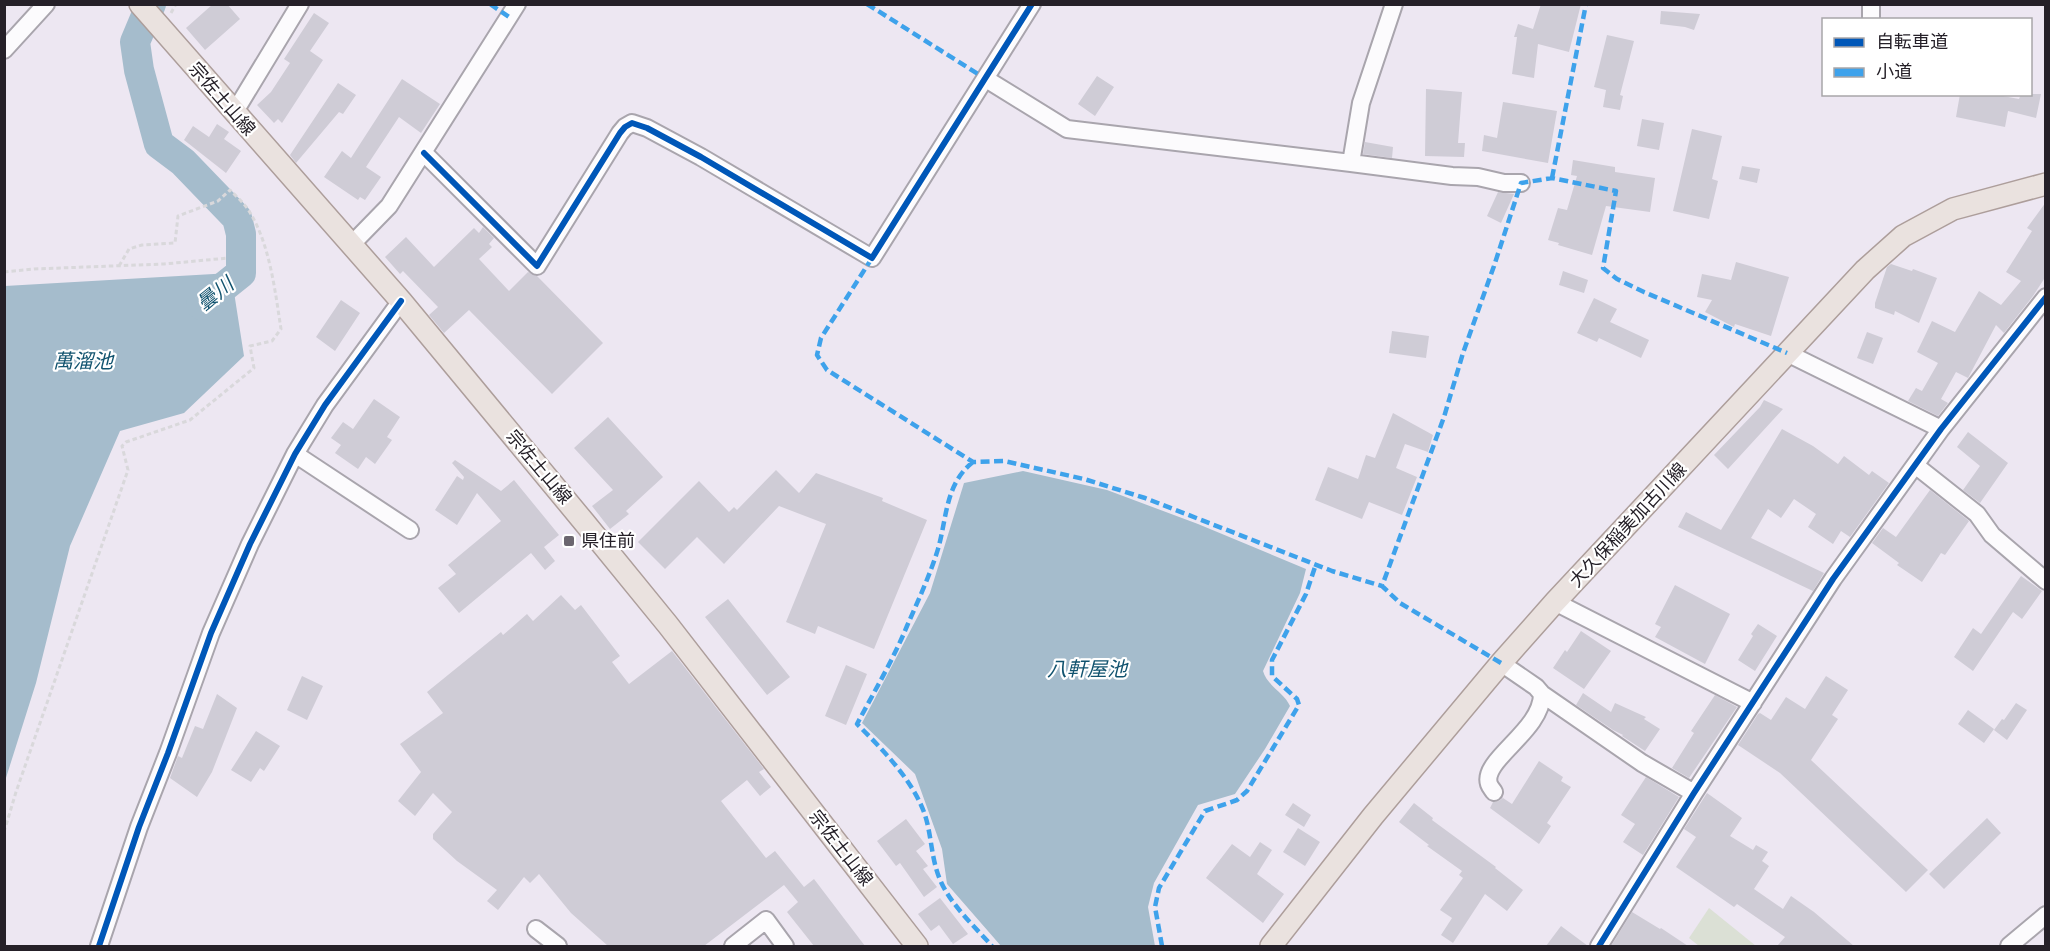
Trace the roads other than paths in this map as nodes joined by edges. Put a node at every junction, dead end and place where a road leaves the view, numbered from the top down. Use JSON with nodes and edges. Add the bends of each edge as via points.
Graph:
{"nodes":[{"id":1,"x":46,"y":4,"type":"edge"},
{"id":2,"x":140,"y":4,"type":"edge"},
{"id":3,"x":300,"y":4,"type":"edge"},
{"id":4,"x":517,"y":4,"type":"edge"},
{"id":5,"x":1032,"y":4,"type":"edge"},
{"id":6,"x":1394,"y":4,"type":"edge"},
{"id":7,"x":5,"y":48,"type":"edge"},
{"id":8,"x":986,"y":79,"type":"junction"},
{"id":9,"x":234,"y":113,"type":"junction"},
{"id":10,"x":424,"y":153,"type":"junction"},
{"id":11,"x":1351,"y":163,"type":"junction"},
{"id":12,"x":1521,"y":183,"type":"dead end"},
{"id":13,"x":2046,"y":184,"type":"edge"},
{"id":14,"x":351,"y":245,"type":"junction"},
{"id":15,"x":2046,"y":297,"type":"edge"},
{"id":16,"x":401,"y":301,"type":"junction"},
{"id":17,"x":1786,"y":353,"type":"junction"},
{"id":18,"x":1941,"y":429,"type":"junction"},
{"id":19,"x":295,"y":454,"type":"junction"},
{"id":20,"x":1915,"y":465,"type":"junction"},
{"id":21,"x":410,"y":530,"type":"dead end"},
{"id":22,"x":2046,"y":581,"type":"edge"},
{"id":23,"x":1556,"y":602,"type":"junction"},
{"id":24,"x":1501,"y":663,"type":"junction"},
{"id":25,"x":1542,"y":694,"type":"junction"},
{"id":26,"x":1753,"y":703,"type":"junction"},
{"id":27,"x":1494,"y":792,"type":"dead end"},
{"id":28,"x":1694,"y":794,"type":"junction"},
{"id":29,"x":2046,"y":915,"type":"edge"},
{"id":30,"x":536,"y":929,"type":"dead end"},
{"id":31,"x":99,"y":946,"type":"edge"},
{"id":32,"x":558,"y":946,"type":"edge"},
{"id":33,"x":733,"y":946,"type":"edge"},
{"id":34,"x":785,"y":946,"type":"edge"},
{"id":35,"x":917,"y":946,"type":"edge"},
{"id":36,"x":1271,"y":946,"type":"edge"},
{"id":37,"x":1599,"y":946,"type":"edge"},
{"id":38,"x":2009,"y":946,"type":"edge"}],
"edges":[{"from":1,"to":7,"type":"street"},
{"from":2,"to":9,"type":"main road","name":"宗佐土山線"},
{"from":3,"to":9,"type":"street"},
{"from":4,"to":10,"type":"street"},
{"from":5,"to":8,"type":"street"},
{"from":6,"to":11,"type":"street","via":[[1361,103]]},
{"from":8,"to":10,"type":"street","via":[[872,258],[701,157],[632,123],[621,133],[537,266]]},
{"from":8,"to":11,"type":"street","via":[[1067,129]]},
{"from":9,"to":14,"type":"main road","name":"宗佐土山線"},
{"from":10,"to":14,"type":"street","via":[[389,206]]},
{"from":11,"to":12,"type":"street"},
{"from":13,"to":17,"type":"main road","name":"大久保稲美加古川線","via":[[1953,209],[1903,236]]},
{"from":14,"to":16,"type":"main road","name":"宗佐土山線"},
{"from":15,"to":18,"type":"street"},
{"from":16,"to":19,"type":"street","via":[[325,405]]},
{"from":16,"to":35,"type":"main road","name":"宗佐土山線","via":[[668,625]]},
{"from":17,"to":18,"type":"street"},
{"from":17,"to":23,"type":"main road","name":"大久保稲美加古川線"},
{"from":18,"to":20,"type":"street"},
{"from":19,"to":21,"type":"street"},
{"from":19,"to":31,"type":"street","via":[[211,633]]},
{"from":20,"to":22,"type":"street","via":[[1977,514],[1992,535]]},
{"from":20,"to":26,"type":"street","via":[[1833,579]]},
{"from":23,"to":24,"type":"main road","name":"大久保稲美加古川線"},
{"from":23,"to":26,"type":"street"},
{"from":24,"to":25,"type":"street"},
{"from":24,"to":36,"type":"main road","name":"大久保稲美加古川線","via":[[1372,816]]},
{"from":25,"to":27,"type":"street","via":[[1537,716],[1489,772]]},
{"from":25,"to":28,"type":"street"},
{"from":26,"to":28,"type":"street"},
{"from":28,"to":37,"type":"street"},
{"from":29,"to":38,"type":"street"},
{"from":30,"to":32,"type":"street"},
{"from":33,"to":34,"type":"street","via":[[766,920]]}]}
